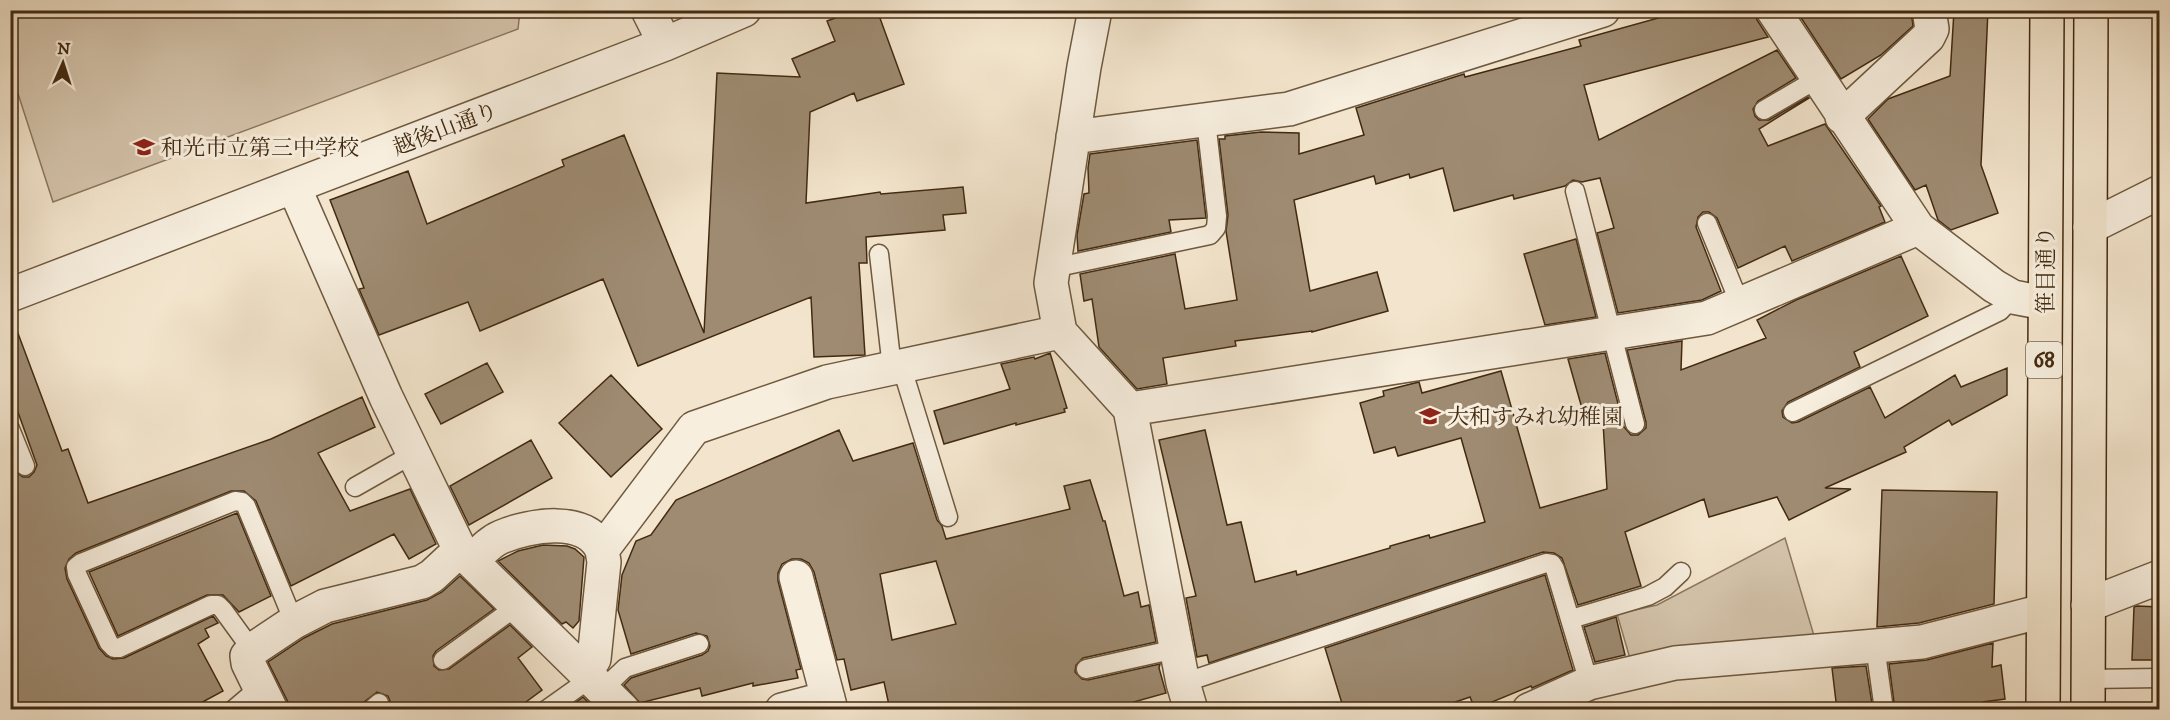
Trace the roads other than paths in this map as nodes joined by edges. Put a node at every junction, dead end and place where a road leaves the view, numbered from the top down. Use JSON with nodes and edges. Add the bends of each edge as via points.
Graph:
{"nodes":[{"id":1,"x":648,"y":10,"type":"edge"},
{"id":2,"x":744,"y":10,"type":"edge"},
{"id":3,"x":1095,"y":10,"type":"edge"},
{"id":4,"x":1604,"y":10,"type":"edge"},
{"id":5,"x":1773,"y":10,"type":"edge"},
{"id":6,"x":1929,"y":10,"type":"edge"},
{"id":7,"x":2047,"y":10,"type":"edge"},
{"id":8,"x":2091,"y":10,"type":"edge"},
{"id":9,"x":665,"y":44,"type":"junction"},
{"id":10,"x":1817,"y":79,"type":"junction"},
{"id":11,"x":1764,"y":110,"type":"dead end"},
{"id":12,"x":1842,"y":117,"type":"junction"},
{"id":13,"x":1206,"y":121,"type":"junction"},
{"id":14,"x":1073,"y":138,"type":"junction"},
{"id":15,"x":294,"y":187,"type":"junction"},
{"id":16,"x":1575,"y":191,"type":"dead end"},
{"id":17,"x":2160,"y":192,"type":"edge"},
{"id":18,"x":1707,"y":223,"type":"dead end"},
{"id":19,"x":2090,"y":227,"type":"junction"},
{"id":20,"x":1918,"y":228,"type":"junction"},
{"id":21,"x":879,"y":254,"type":"dead end"},
{"id":22,"x":1053,"y":268,"type":"junction"},
{"id":23,"x":10,"y":296,"type":"edge"},
{"id":24,"x":2013,"y":297,"type":"junction"},
{"id":25,"x":2044,"y":303,"type":"junction"},
{"id":26,"x":1740,"y":304,"type":"junction"},
{"id":27,"x":1060,"y":332,"type":"junction"},
{"id":28,"x":1612,"y":333,"type":"junction"},
{"id":29,"x":897,"y":367,"type":"junction"},
{"id":30,"x":1130,"y":409,"type":"junction"},
{"id":31,"x":1792,"y":412,"type":"dead end"},
{"id":32,"x":1635,"y":424,"type":"dead end"},
{"id":33,"x":10,"y":429,"type":"edge"},
{"id":34,"x":413,"y":454,"type":"junction"},
{"id":35,"x":24,"y":466,"type":"dead end"},
{"id":36,"x":355,"y":487,"type":"dead end"},
{"id":37,"x":948,"y":517,"type":"dead end"},
{"id":38,"x":602,"y":550,"type":"junction"},
{"id":39,"x":466,"y":555,"type":"junction"},
{"id":40,"x":1681,"y":572,"type":"dead end"},
{"id":41,"x":2160,"y":577,"type":"edge"},
{"id":42,"x":796,"y":578,"type":"dead end"},
{"id":43,"x":2088,"y":605,"type":"junction"},
{"id":44,"x":518,"y":606,"type":"junction"},
{"id":45,"x":2043,"y":611,"type":"junction"},
{"id":46,"x":1571,"y":619,"type":"junction"},
{"id":47,"x":294,"y":622,"type":"junction"},
{"id":48,"x":699,"y":644,"type":"dead end"},
{"id":49,"x":1875,"y":646,"type":"junction"},
{"id":50,"x":1176,"y":649,"type":"junction"},
{"id":51,"x":252,"y":650,"type":"junction"},
{"id":52,"x":442,"y":660,"type":"dead end"},
{"id":53,"x":1086,"y":669,"type":"dead end"},
{"id":54,"x":2160,"y":678,"type":"edge"},
{"id":55,"x":1589,"y":683,"type":"junction"},
{"id":56,"x":600,"y":687,"type":"edge"},
{"id":57,"x":2088,"y":694,"type":"edge"},
{"id":58,"x":1187,"y":696,"type":"edge"},
{"id":59,"x":266,"y":698,"type":"edge"},
{"id":60,"x":829,"y":704,"type":"edge"},
{"id":61,"x":234,"y":710,"type":"edge"},
{"id":62,"x":546,"y":710,"type":"edge"},
{"id":63,"x":782,"y":710,"type":"edge"},
{"id":64,"x":1529,"y":710,"type":"edge"},
{"id":65,"x":1884,"y":710,"type":"edge"},
{"id":66,"x":2043,"y":710,"type":"edge"}],
"edges":[{"from":1,"to":9,"type":"street"},
{"from":2,"to":9,"type":"street","name":"越後山通り"},
{"from":3,"to":14,"type":"street"},
{"from":4,"to":13,"type":"street","via":[[1289,109]]},
{"from":5,"to":10,"type":"street"},
{"from":6,"to":12,"type":"street","via":[[1932,29],[1928,37]]},
{"from":7,"to":25,"type":"main road","name":"笹目通り","number":"68"},
{"from":8,"to":19,"type":"main road","name":"笹目通り","number":"68"},
{"from":9,"to":15,"type":"street","name":"越後山通り"},
{"from":10,"to":11,"type":"lane"},
{"from":10,"to":12,"type":"street"},
{"from":12,"to":20,"type":"street"},
{"from":13,"to":14,"type":"street"},
{"from":13,"to":22,"type":"lane","via":[[1217,216],[1216,228],[1210,235]]},
{"from":14,"to":22,"type":"street"},
{"from":15,"to":23,"type":"street","name":"越後山通り"},
{"from":15,"to":34,"type":"street"},
{"from":16,"to":28,"type":"lane"},
{"from":17,"to":19,"type":"street"},
{"from":18,"to":26,"type":"lane"},
{"from":19,"to":43,"type":"main road","name":"笹目通り","number":"68"},
{"from":20,"to":24,"type":"street"},
{"from":20,"to":26,"type":"street"},
{"from":21,"to":29,"type":"lane"},
{"from":22,"to":27,"type":"street","via":[[1051,283]]},
{"from":24,"to":25,"type":"street"},
{"from":24,"to":31,"type":"lane","via":[[2000,311]]},
{"from":25,"to":45,"type":"main road","name":"笹目通り","number":"68"},
{"from":26,"to":28,"type":"street","via":[[1707,318]]},
{"from":27,"to":29,"type":"street"},
{"from":27,"to":30,"type":"street"},
{"from":28,"to":30,"type":"street"},
{"from":28,"to":32,"type":"lane"},
{"from":29,"to":37,"type":"lane"},
{"from":29,"to":38,"type":"street","via":[[827,382],[694,428]]},
{"from":30,"to":50,"type":"street"},
{"from":33,"to":35,"type":"lane"},
{"from":34,"to":36,"type":"lane"},
{"from":34,"to":39,"type":"street"},
{"from":38,"to":39,"type":"street","via":[[598,541],[581,531],[551,526],[501,537]]},
{"from":38,"to":56,"type":"street","via":[[594,659]]},
{"from":39,"to":44,"type":"street"},
{"from":39,"to":47,"type":"street","via":[[422,582],[325,606]]},
{"from":40,"to":46,"type":"lane","via":[[1648,596]]},
{"from":41,"to":43,"type":"street"},
{"from":42,"to":60,"type":"street"},
{"from":43,"to":57,"type":"main road","name":"笹目通り","number":"68"},
{"from":44,"to":52,"type":"lane"},
{"from":44,"to":56,"type":"street"},
{"from":45,"to":49,"type":"street","via":[[1922,642]]},
{"from":45,"to":66,"type":"main road","name":"笹目通り","number":"68"},
{"from":46,"to":55,"type":"lane"},
{"from":46,"to":58,"type":"lane","via":[[1555,569],[1546,563]]},
{"from":47,"to":51,"type":"street"},
{"from":47,"to":51,"type":"lane","via":[[242,502],[235,501],[76,567],[114,648],[211,604],[223,610]]},
{"from":48,"to":56,"type":"lane","via":[[625,668]]},
{"from":49,"to":55,"type":"street","via":[[1675,663]]},
{"from":49,"to":65,"type":"lane"},
{"from":50,"to":53,"type":"lane"},
{"from":50,"to":58,"type":"street"},
{"from":51,"to":59,"type":"street","via":[[248,663]]},
{"from":54,"to":57,"type":"lane"},
{"from":55,"to":64,"type":"street"},
{"from":56,"to":62,"type":"lane"},
{"from":59,"to":61,"type":"lane"},
{"from":60,"to":63,"type":"street"}]}
